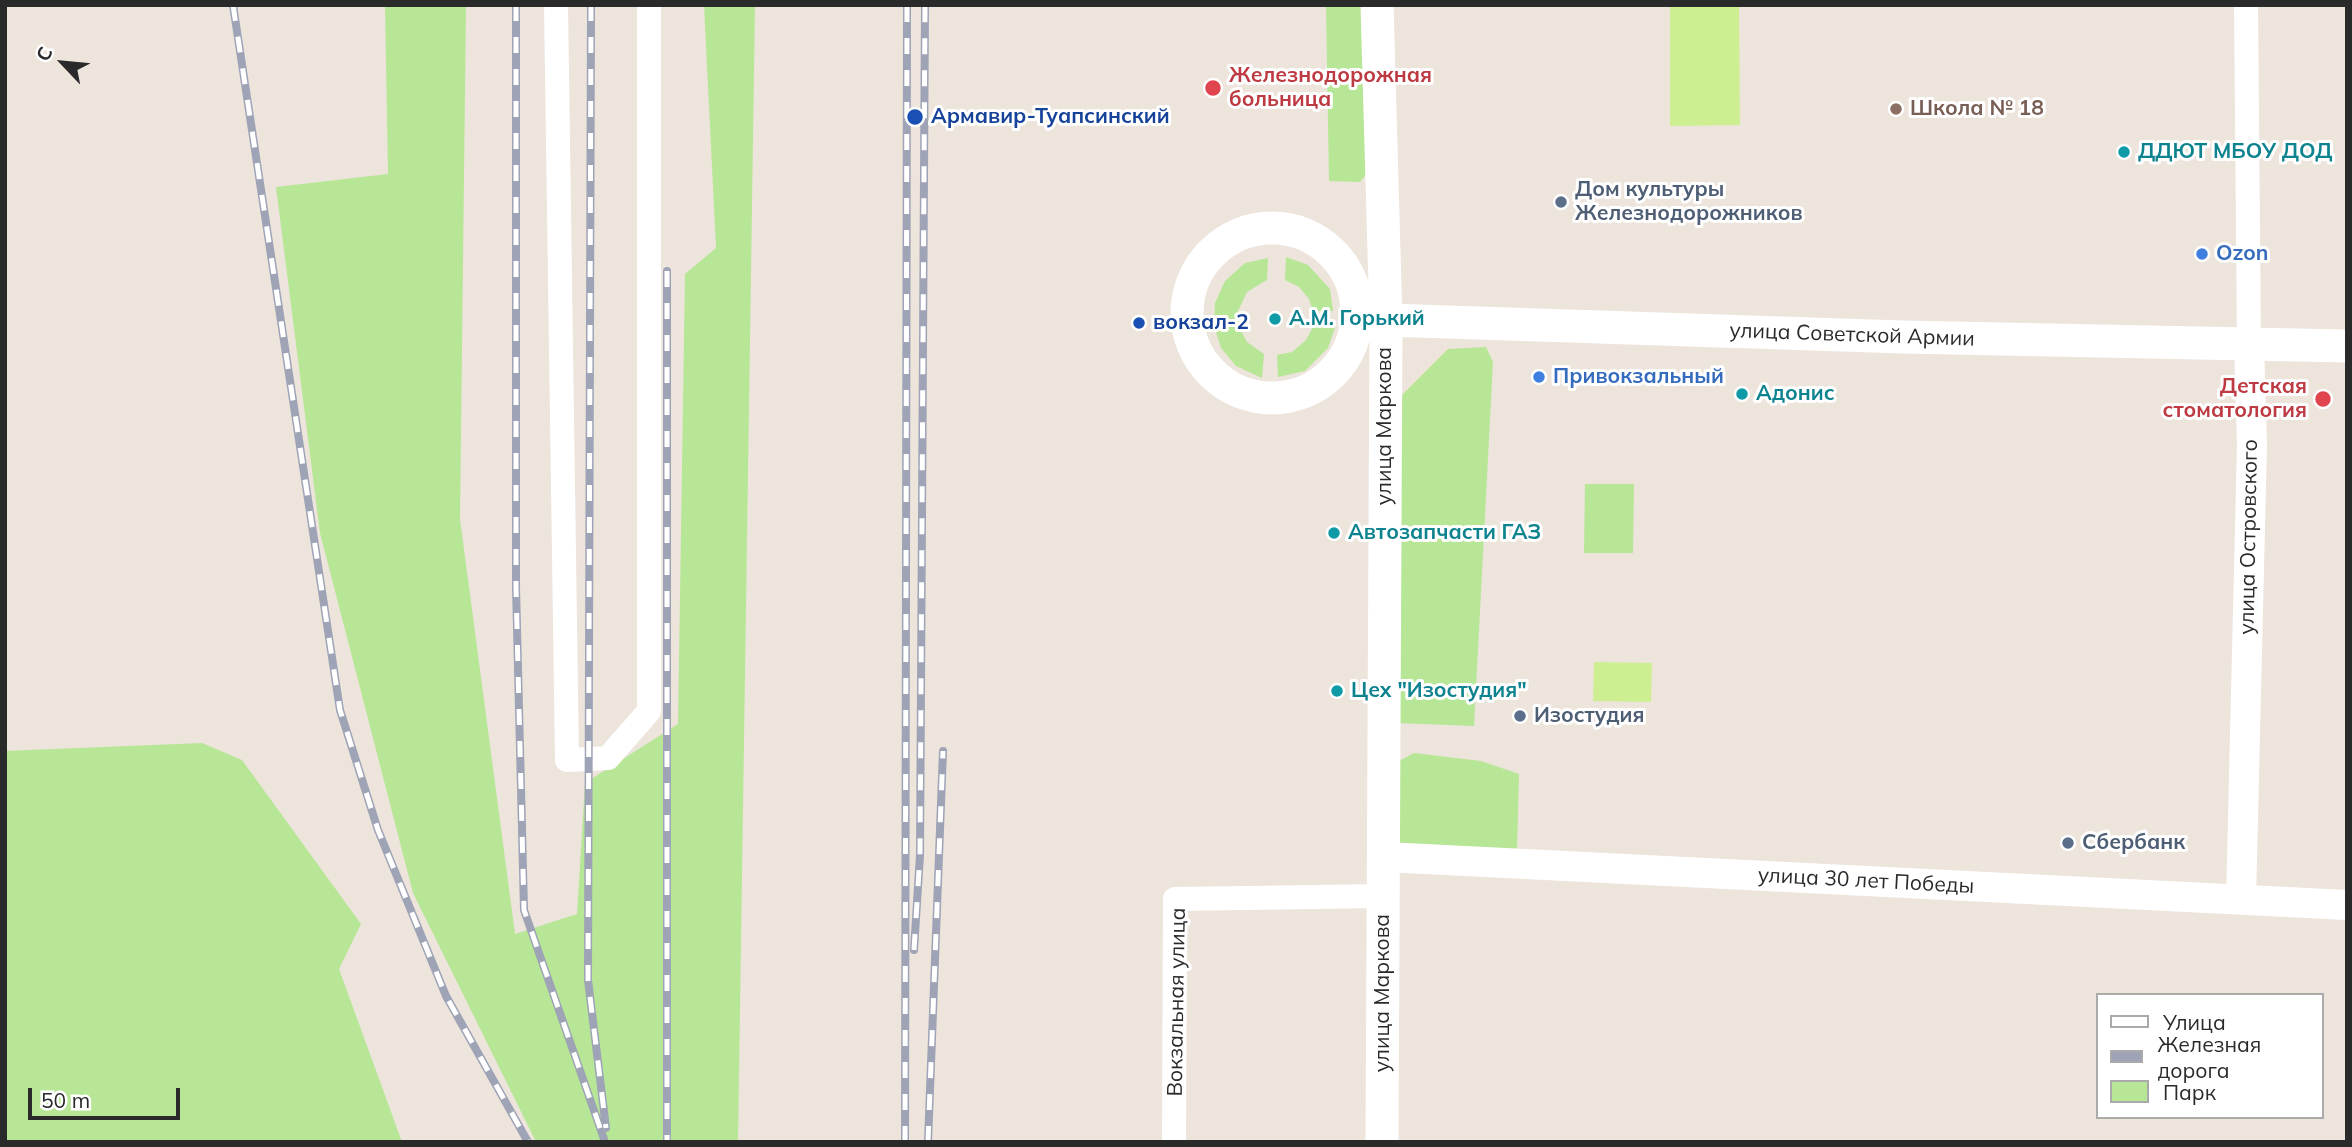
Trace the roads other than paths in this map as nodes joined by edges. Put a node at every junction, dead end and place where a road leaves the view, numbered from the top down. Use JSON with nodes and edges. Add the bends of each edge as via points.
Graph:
{"nodes":[{"id":1,"x":556,"y":5,"type":"edge"},
{"id":2,"x":649,"y":5,"type":"edge"},
{"id":3,"x":1377,"y":5,"type":"edge"},
{"id":4,"x":2246,"y":5,"type":"edge"},
{"id":5,"x":1371,"y":320,"type":"junction"},
{"id":6,"x":2249,"y":344,"type":"junction"},
{"id":7,"x":2347,"y":346,"type":"edge"},
{"id":8,"x":1385,"y":858,"type":"junction"},
{"id":9,"x":1384,"y":896,"type":"junction"},
{"id":10,"x":2241,"y":900,"type":"junction"},
{"id":11,"x":2347,"y":905,"type":"edge"},
{"id":12,"x":1174,"y":1142,"type":"edge"},
{"id":13,"x":1382,"y":1142,"type":"edge"}],
"edges":[{"from":1,"to":2,"type":"street","via":[[567,760],[608,758],[649,711]]},
{"from":3,"to":5,"type":"main road","name":"улица Маркова"},
{"from":4,"to":6,"type":"street","name":"улица Островского"},
{"from":5,"to":5,"type":"main road","via":[[1336,256],[1308,237],[1276,228],[1249,231],[1225,242],[1205,261],[1192,284],[1187,310],[1190,337],[1202,361],[1220,381],[1243,394],[1269,399],[1295,396],[1319,385],[1338,368]]},
{"from":5,"to":6,"type":"main road","name":"улица Советской Армии"},
{"from":5,"to":8,"type":"main road","name":"улица Маркова"},
{"from":6,"to":7,"type":"main road","name":"улица Советской Армии"},
{"from":6,"to":10,"type":"street","name":"улица Островского","via":[[2252,458]]},
{"from":8,"to":9,"type":"main road","name":"улица Маркова"},
{"from":8,"to":10,"type":"street","name":"улица 30 лет Победы"},
{"from":9,"to":12,"type":"street","name":"Вокзальная улица","via":[[1175,899]]},
{"from":9,"to":13,"type":"main road","name":"улица Маркова"},
{"from":10,"to":11,"type":"street","name":"улица 30 лет Победы"}]}
